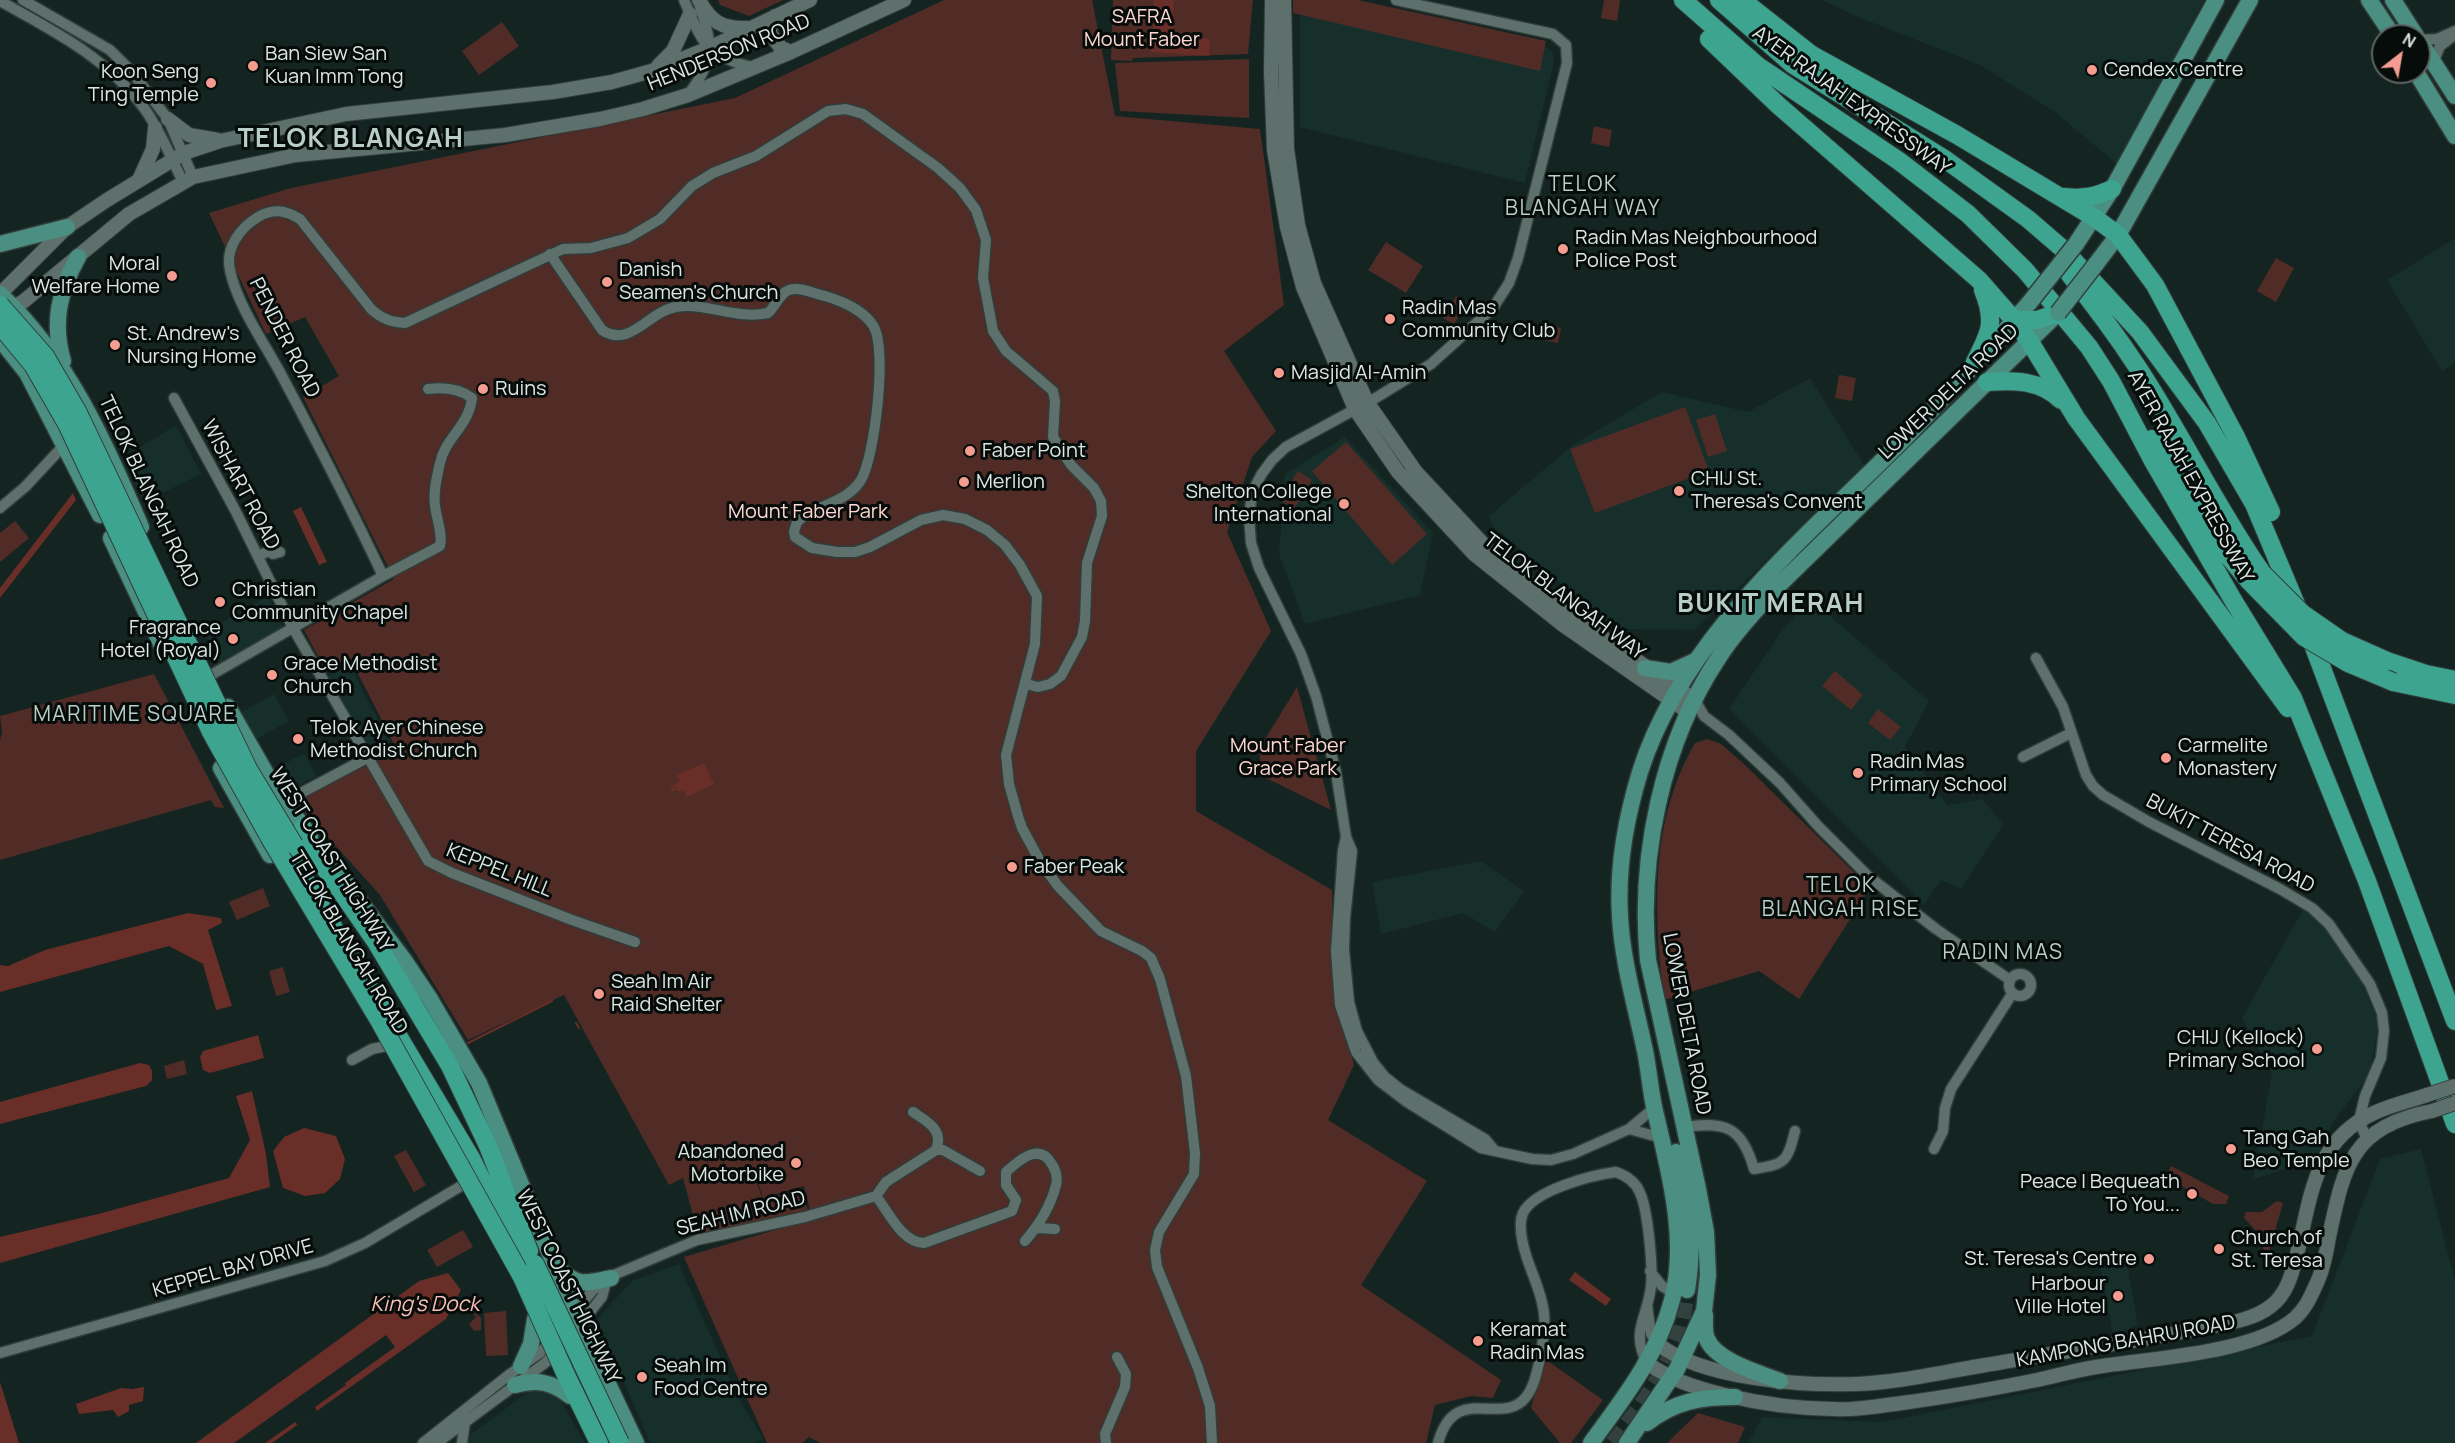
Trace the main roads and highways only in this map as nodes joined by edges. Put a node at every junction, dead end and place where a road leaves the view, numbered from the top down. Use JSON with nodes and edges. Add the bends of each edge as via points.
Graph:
{"nodes":[{"id":1,"x":698,"y":0,"type":"edge"},
{"id":2,"x":810,"y":0,"type":"edge"},
{"id":3,"x":904,"y":0,"type":"edge"},
{"id":4,"x":1272,"y":0,"type":"edge"},
{"id":5,"x":1284,"y":0,"type":"edge"},
{"id":6,"x":1674,"y":0,"type":"edge"},
{"id":7,"x":1683,"y":0,"type":"edge"},
{"id":8,"x":1719,"y":0,"type":"edge"},
{"id":9,"x":1742,"y":0,"type":"edge"},
{"id":10,"x":2216,"y":0,"type":"edge"},
{"id":11,"x":2250,"y":0,"type":"edge"},
{"id":12,"x":2369,"y":0,"type":"edge"},
{"id":13,"x":2395,"y":2,"type":"edge"},
{"id":14,"x":690,"y":14,"type":"road end"},
{"id":15,"x":775,"y":16,"type":"junction"},
{"id":16,"x":2385,"y":24,"type":"edge"},
{"id":17,"x":2409,"y":24,"type":"edge"},
{"id":18,"x":750,"y":28,"type":"junction"},
{"id":19,"x":791,"y":52,"type":"junction"},
{"id":20,"x":2431,"y":58,"type":"edge"},
{"id":21,"x":655,"y":70,"type":"junction"},
{"id":22,"x":2423,"y":84,"type":"edge"},
{"id":23,"x":2455,"y":96,"type":"edge"},
{"id":24,"x":168,"y":119,"type":"road end"},
{"id":25,"x":155,"y":128,"type":"road end"},
{"id":26,"x":2455,"y":136,"type":"edge"},
{"id":27,"x":220,"y":141,"type":"junction"},
{"id":28,"x":140,"y":180,"type":"junction"},
{"id":29,"x":2114,"y":186,"type":"junction"},
{"id":30,"x":2059,"y":196,"type":"junction"},
{"id":31,"x":2095,"y":218,"type":"junction"},
{"id":32,"x":2028,"y":219,"type":"junction"},
{"id":33,"x":67,"y":227,"type":"junction"},
{"id":34,"x":2118,"y":236,"type":"junction"},
{"id":35,"x":0,"y":244,"type":"edge"},
{"id":36,"x":78,"y":257,"type":"junction"},
{"id":37,"x":1979,"y":280,"type":"junction"},
{"id":38,"x":0,"y":294,"type":"edge"},
{"id":39,"x":5,"y":310,"type":"edge"},
{"id":40,"x":2053,"y":317,"type":"junction"},
{"id":41,"x":2014,"y":320,"type":"junction"},
{"id":42,"x":0,"y":325,"type":"edge"},
{"id":43,"x":0,"y":339,"type":"edge"},
{"id":44,"x":2030,"y":342,"type":"junction"},
{"id":45,"x":1980,"y":356,"type":"junction"},
{"id":46,"x":2004,"y":367,"type":"junction"},
{"id":47,"x":67,"y":373,"type":"junction"},
{"id":48,"x":2111,"y":381,"type":"junction"},
{"id":49,"x":1987,"y":382,"type":"junction"},
{"id":50,"x":2069,"y":408,"type":"junction"},
{"id":51,"x":2255,"y":577,"type":"junction"},
{"id":52,"x":159,"y":640,"type":"junction"},
{"id":53,"x":1695,"y":661,"type":"junction"},
{"id":54,"x":2320,"y":662,"type":"junction"},
{"id":55,"x":1645,"y":668,"type":"junction"},
{"id":56,"x":2455,"y":680,"type":"edge"},
{"id":57,"x":1674,"y":695,"type":"junction"},
{"id":58,"x":2455,"y":695,"type":"edge"},
{"id":59,"x":1695,"y":709,"type":"junction"},
{"id":60,"x":2308,"y":735,"type":"junction"},
{"id":61,"x":303,"y":828,"type":"junction"},
{"id":62,"x":1620,"y":876,"type":"junction"},
{"id":63,"x":1646,"y":876,"type":"junction"},
{"id":64,"x":2455,"y":1021,"type":"edge"},
{"id":65,"x":1645,"y":1051,"type":"junction"},
{"id":66,"x":2455,"y":1086,"type":"edge"},
{"id":67,"x":2455,"y":1103,"type":"edge"},
{"id":68,"x":2455,"y":1124,"type":"edge"},
{"id":69,"x":554,"y":1264,"type":"junction"},
{"id":70,"x":528,"y":1271,"type":"junction"},
{"id":71,"x":608,"y":1280,"type":"road end"},
{"id":72,"x":1680,"y":1292,"type":"junction"},
{"id":73,"x":1704,"y":1311,"type":"junction"},
{"id":74,"x":535,"y":1319,"type":"junction"},
{"id":75,"x":2158,"y":1337,"type":"junction"},
{"id":76,"x":1658,"y":1344,"type":"junction"},
{"id":77,"x":2173,"y":1356,"type":"junction"},
{"id":78,"x":1682,"y":1358,"type":"junction"},
{"id":79,"x":1647,"y":1363,"type":"junction"},
{"id":80,"x":521,"y":1366,"type":"road end"},
{"id":81,"x":1672,"y":1378,"type":"junction"},
{"id":82,"x":1780,"y":1381,"type":"junction"},
{"id":83,"x":515,"y":1385,"type":"road end"},
{"id":84,"x":570,"y":1396,"type":"junction"},
{"id":85,"x":1735,"y":1397,"type":"junction"},
{"id":86,"x":1631,"y":1438,"type":"edge"},
{"id":87,"x":593,"y":1443,"type":"edge"},
{"id":88,"x":600,"y":1443,"type":"edge"},
{"id":89,"x":620,"y":1443,"type":"edge"},
{"id":90,"x":636,"y":1443,"type":"edge"},
{"id":91,"x":1591,"y":1443,"type":"edge"}],
"edges":[{"from":1,"to":18,"type":"main road","via":[[718,23],[732,29]]},
{"from":2,"to":15,"type":"main road","name":"HENDERSON ROAD"},
{"from":3,"to":19,"type":"main road","name":"HENDERSON ROAD"},
{"from":4,"to":57,"type":"main road","name":"TELOK BLANGAH WAY","via":[[1274,150],[1287,227],[1303,287],[1355,410],[1398,472],[1474,554],[1563,626]]},
{"from":5,"to":55,"type":"main road","name":"TELOK BLANGAH WAY","via":[[1287,149],[1298,225],[1314,283],[1367,402],[1416,472],[1486,547]]},
{"from":6,"to":37,"type":"highway","via":[[1757,85]]},
{"from":7,"to":48,"type":"highway","name":"AYER RAJAH EXPRESSWAY","via":[[1758,66],[1899,162],[1983,227],[2070,322]]},
{"from":8,"to":32,"type":"highway","name":"AYER RAJAH EXPRESSWAY","via":[[1792,64],[1946,160]]},
{"from":9,"to":30,"type":"highway","via":[[1812,55]]},
{"from":10,"to":29,"type":"main road","name":"LOWER DELTA ROAD"},
{"from":11,"to":34,"type":"main road","name":"LOWER DELTA ROAD"},
{"from":12,"to":16,"type":"main road"},
{"from":13,"to":17,"type":"main road"},
{"from":14,"to":21,"type":"main road","via":[[673,51]]},
{"from":15,"to":18,"type":"main road","name":"HENDERSON ROAD"},
{"from":15,"to":19,"type":"main road","via":[[769,32],[781,48]]},
{"from":18,"to":21,"type":"main road","name":"HENDERSON ROAD"},
{"from":19,"to":36,"type":"main road","name":"HENDERSON ROAD","via":[[688,95],[600,119],[529,131],[306,153],[188,179],[129,214]]},
{"from":20,"to":23,"type":"main road"},
{"from":21,"to":27,"type":"main road","name":"HENDERSON ROAD","via":[[553,92],[346,114]]},
{"from":22,"to":26,"type":"main road"},
{"from":24,"to":27,"type":"main road","via":[[189,135]]},
{"from":25,"to":28,"type":"main road","via":[[153,149]]},
{"from":27,"to":28,"type":"main road","name":"HENDERSON ROAD","via":[[178,156]]},
{"from":28,"to":33,"type":"main road","name":"HENDERSON ROAD"},
{"from":29,"to":30,"type":"highway","via":[[2096,197]]},
{"from":29,"to":31,"type":"main road","name":"LOWER DELTA ROAD"},
{"from":30,"to":31,"type":"highway"},
{"from":31,"to":34,"type":"highway"},
{"from":31,"to":41,"type":"main road","name":"LOWER DELTA ROAD","bridge":true},
{"from":32,"to":51,"type":"highway","name":"AYER RAJAH EXPRESSWAY","via":[[2139,369],[2236,536]]},
{"from":32,"to":54,"type":"highway","name":"AYER RAJAH EXPRESSWAY","via":[[2064,250],[2140,332],[2207,423],[2254,504]]},
{"from":33,"to":35,"type":"main road"},
{"from":33,"to":38,"type":"main road","name":"HENDERSON ROAD"},
{"from":34,"to":40,"type":"main road","name":"LOWER DELTA ROAD","bridge":true},
{"from":34,"to":54,"type":"highway","via":[[2155,285],[2236,437],[2273,516],[2303,597]]},
{"from":36,"to":39,"type":"main road","name":"HENDERSON ROAD"},
{"from":36,"to":47,"type":"main road","via":[[57,312],[57,337]]},
{"from":37,"to":41,"type":"highway"},
{"from":37,"to":45,"type":"highway","via":[[1991,316]]},
{"from":38,"to":39,"type":"main road","name":"TELOK BLANGAH ROAD"},
{"from":39,"to":47,"type":"main road","name":"TELOK BLANGAH ROAD","via":[[48,346]]},
{"from":39,"to":70,"type":"highway","name":"WEST COAST HIGHWAY","bridge":true,"via":[[45,356],[77,411],[248,769],[342,920],[477,1154]]},
{"from":40,"to":41,"type":"highway"},
{"from":40,"to":44,"type":"main road","name":"LOWER DELTA ROAD"},
{"from":41,"to":44,"type":"highway"},
{"from":41,"to":45,"type":"main road","name":"LOWER DELTA ROAD"},
{"from":42,"to":70,"type":"highway","name":"WEST COAST HIGHWAY","bridge":true,"via":[[33,365],[67,424],[211,732],[271,840]]},
{"from":43,"to":52,"type":"main road","name":"TELOK BLANGAH ROAD","via":[[27,373],[65,444]]},
{"from":44,"to":46,"type":"main road","name":"LOWER DELTA ROAD"},
{"from":44,"to":50,"type":"highway"},
{"from":45,"to":46,"type":"main road","via":[[1998,352]]},
{"from":45,"to":53,"type":"main road","name":"LOWER DELTA ROAD","via":[[1734,611]]},
{"from":46,"to":49,"type":"main road","name":"LOWER DELTA ROAD"},
{"from":47,"to":61,"type":"main road","name":"TELOK BLANGAH ROAD","via":[[244,737]]},
{"from":48,"to":51,"type":"highway","via":[[2163,454],[2220,546]]},
{"from":48,"to":60,"type":"highway","name":"AYER RAJAH EXPRESSWAY","via":[[2232,600],[2293,698]]},
{"from":49,"to":50,"type":"highway","via":[[2026,382],[2053,393]]},
{"from":49,"to":59,"type":"main road","name":"LOWER DELTA ROAD","via":[[1744,624],[1719,657]]},
{"from":50,"to":60,"type":"highway"},
{"from":51,"to":56,"type":"highway","bridge":true,"via":[[2342,641],[2386,661]]},
{"from":51,"to":58,"type":"highway","bridge":true,"via":[[2304,637],[2348,663],[2393,682]]},
{"from":52,"to":70,"type":"highway","bridge":true,"via":[[471,1158]]},
{"from":52,"to":74,"type":"main road","name":"TELOK BLANGAH ROAD","via":[[243,809]]},
{"from":53,"to":55,"type":"main road","via":[[1671,672]]},
{"from":53,"to":57,"type":"main road","name":"LOWER DELTA ROAD"},
{"from":54,"to":64,"type":"highway","name":"AYER RAJAH EXPRESSWAY"},
{"from":55,"to":57,"type":"main road","name":"TELOK BLANGAH WAY"},
{"from":57,"to":59,"type":"main road","name":"TELOK BLANGAH WAY"},
{"from":57,"to":62,"type":"main road","name":"LOWER DELTA ROAD","via":[[1641,772]]},
{"from":59,"to":63,"type":"main road","name":"LOWER DELTA ROAD","via":[[1658,802]]},
{"from":60,"to":68,"type":"highway","name":"AYER RAJAH EXPRESSWAY","via":[[2379,913]]},
{"from":61,"to":69,"type":"main road","name":"TELOK BLANGAH ROAD","via":[[389,939],[460,1051],[497,1123]]},
{"from":61,"to":70,"type":"highway","via":[[471,1106]]},
{"from":62,"to":63,"type":"main road","via":[[1632,870]]},
{"from":62,"to":65,"type":"main road","name":"LOWER DELTA ROAD","via":[[1622,936]]},
{"from":63,"to":73,"type":"main road","name":"LOWER DELTA ROAD","via":[[1648,960],[1706,1232],[1708,1275]]},
{"from":65,"to":72,"type":"main road","name":"LOWER DELTA ROAD","via":[[1674,1195]]},
{"from":65,"to":72,"type":"main road","via":[[1662,1100],[1692,1226],[1691,1262]]},
{"from":66,"to":75,"type":"main road","name":"KAMPONG BAHRU ROAD","bridge":true,"via":[[2384,1109],[2337,1138],[2319,1168],[2293,1269],[2278,1299],[2259,1313]]},
{"from":67,"to":77,"type":"main road","name":"KAMPONG BAHRU ROAD","bridge":true,"via":[[2390,1125],[2367,1139],[2354,1153],[2338,1195],[2319,1281],[2301,1312],[2255,1341]]},
{"from":69,"to":71,"type":"main road","via":[[570,1280],[580,1283]]},
{"from":69,"to":90,"type":"main road","name":"TELOK BLANGAH ROAD"},
{"from":70,"to":88,"type":"highway","name":"WEST COAST HIGHWAY","bridge":true},
{"from":70,"to":89,"type":"highway","name":"WEST COAST HIGHWAY","bridge":true},
{"from":72,"to":76,"type":"main road","name":"LOWER DELTA ROAD"},
{"from":73,"to":78,"type":"main road","name":"LOWER DELTA ROAD"},
{"from":73,"to":82,"type":"main road","via":[[1706,1335],[1712,1347],[1744,1367]]},
{"from":74,"to":80,"type":"main road","via":[[531,1344]]},
{"from":74,"to":84,"type":"main road","name":"TELOK BLANGAH ROAD"},
{"from":75,"to":77,"type":"main road","via":[[2171,1346]]},
{"from":75,"to":82,"type":"main road","name":"KAMPONG BAHRU ROAD","via":[[1858,1384]]},
{"from":76,"to":78,"type":"main road","name":"KAMPONG BAHRU ROAD"},
{"from":76,"to":79,"type":"main road"},
{"from":77,"to":85,"type":"main road","name":"KAMPONG BAHRU ROAD","via":[[1926,1400],[1853,1409],[1803,1407]]},
{"from":78,"to":81,"type":"main road"},
{"from":78,"to":82,"type":"main road","name":"KAMPONG BAHRU ROAD"},
{"from":79,"to":81,"type":"main road","name":"KAMPONG BAHRU ROAD"},
{"from":79,"to":91,"type":"main road"},
{"from":81,"to":85,"type":"main road","name":"KAMPONG BAHRU ROAD"},
{"from":81,"to":86,"type":"main road"},
{"from":83,"to":84,"type":"main road","via":[[544,1382]]},
{"from":84,"to":87,"type":"main road","name":"TELOK BLANGAH ROAD"},
{"from":85,"to":86,"type":"main road","via":[[1682,1402],[1656,1415]]}]}
